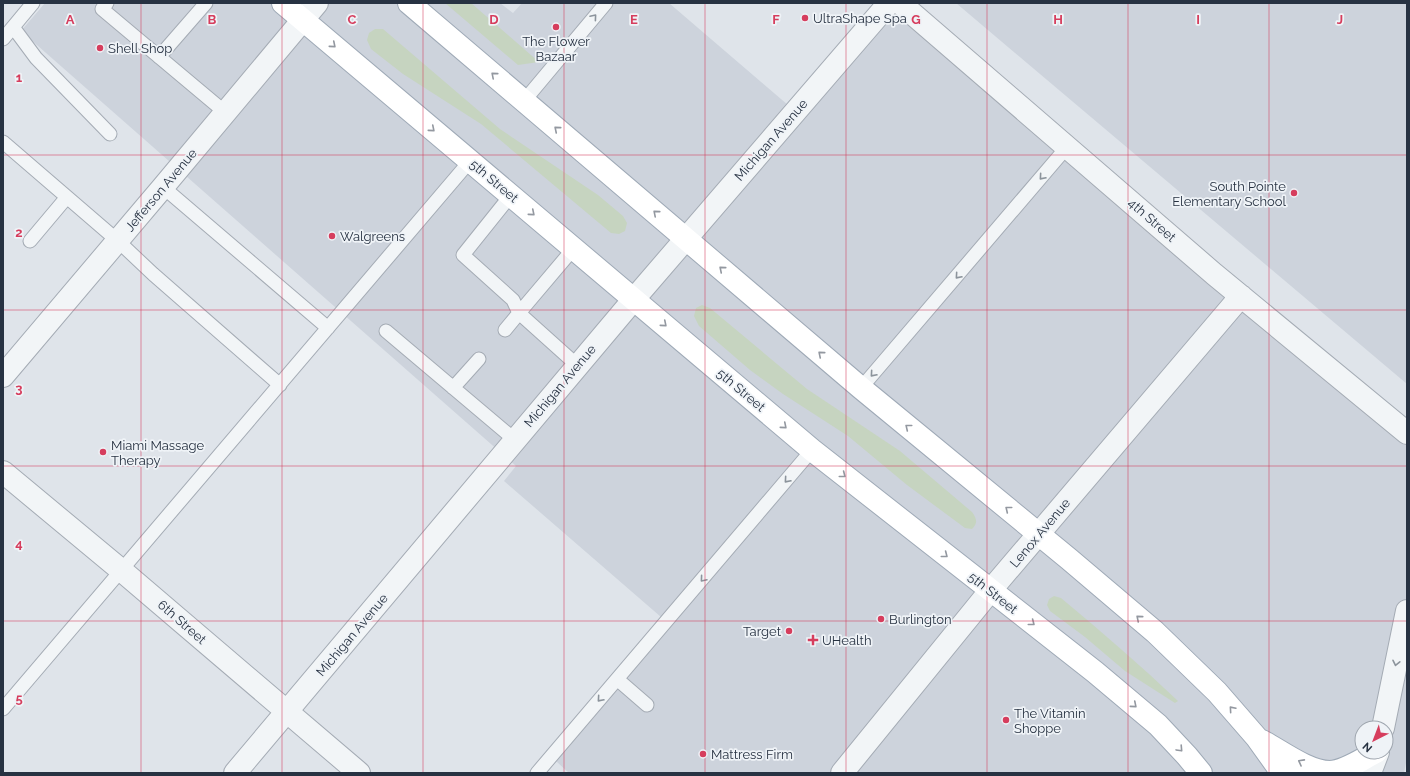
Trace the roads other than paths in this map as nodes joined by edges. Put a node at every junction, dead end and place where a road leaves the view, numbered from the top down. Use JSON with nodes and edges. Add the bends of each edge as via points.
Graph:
{"nodes":[{"id":1,"x":33,"y":3,"type":"edge"},
{"id":2,"x":107,"y":3,"type":"edge"},
{"id":3,"x":206,"y":3,"type":"edge"},
{"id":4,"x":283,"y":3,"type":"edge"},
{"id":5,"x":317,"y":3,"type":"edge"},
{"id":6,"x":410,"y":3,"type":"edge"},
{"id":7,"x":606,"y":3,"type":"edge"},
{"id":8,"x":889,"y":3,"type":"edge"},
{"id":9,"x":900,"y":3,"type":"edge"},
{"id":10,"x":303,"y":20,"type":"junction"},
{"id":11,"x":14,"y":27,"type":"junction"},
{"id":12,"x":3,"y":39,"type":"edge"},
{"id":13,"x":159,"y":57,"type":"junction"},
{"id":14,"x":524,"y":101,"type":"junction"},
{"id":15,"x":226,"y":113,"type":"junction"},
{"id":16,"x":110,"y":134,"type":"dead end"},
{"id":17,"x":1067,"y":147,"type":"junction"},
{"id":18,"x":5,"y":149,"type":"edge"},
{"id":19,"x":470,"y":161,"type":"junction"},
{"id":20,"x":163,"y":187,"type":"junction"},
{"id":21,"x":511,"y":195,"type":"junction"},
{"id":22,"x":67,"y":197,"type":"junction"},
{"id":23,"x":686,"y":239,"type":"junction"},
{"id":24,"x":30,"y":241,"type":"dead end"},
{"id":25,"x":118,"y":241,"type":"junction"},
{"id":26,"x":574,"y":248,"type":"junction"},
{"id":27,"x":1241,"y":296,"type":"junction"},
{"id":28,"x":634,"y":299,"type":"junction"},
{"id":29,"x":519,"y":312,"type":"junction"},
{"id":30,"x":328,"y":328,"type":"junction"},
{"id":31,"x":504,"y":330,"type":"dead end"},
{"id":32,"x":386,"y":331,"type":"dead end"},
{"id":33,"x":480,"y":359,"type":"dead end"},
{"id":34,"x":578,"y":366,"type":"junction"},
{"id":35,"x":3,"y":376,"type":"edge"},
{"id":36,"x":280,"y":385,"type":"junction"},
{"id":37,"x":453,"y":388,"type":"junction"},
{"id":38,"x":861,"y":388,"type":"junction"},
{"id":39,"x":1407,"y":434,"type":"edge"},
{"id":40,"x":515,"y":440,"type":"junction"},
{"id":41,"x":812,"y":450,"type":"junction"},
{"id":42,"x":3,"y":472,"type":"edge"},
{"id":43,"x":1038,"y":534,"type":"junction"},
{"id":44,"x":121,"y":570,"type":"junction"},
{"id":45,"x":990,"y":591,"type":"junction"},
{"id":46,"x":1407,"y":611,"type":"edge"},
{"id":47,"x":617,"y":679,"type":"junction"},
{"id":48,"x":647,"y":705,"type":"dead end"},
{"id":49,"x":3,"y":709,"type":"edge"},
{"id":50,"x":288,"y":712,"type":"junction"},
{"id":51,"x":1385,"y":720,"type":"edge"},
{"id":52,"x":1257,"y":738,"type":"junction"},
{"id":53,"x":1361,"y":760,"type":"edge"},
{"id":54,"x":1374,"y":760,"type":"edge"},
{"id":55,"x":235,"y":773,"type":"edge"},
{"id":56,"x":359,"y":773,"type":"edge"},
{"id":57,"x":537,"y":773,"type":"edge"},
{"id":58,"x":842,"y":773,"type":"edge"},
{"id":59,"x":1201,"y":773,"type":"edge"},
{"id":60,"x":1282,"y":773,"type":"edge"},
{"id":61,"x":1370,"y":773,"type":"edge"}],
"edges":[{"from":1,"to":11,"type":"lane"},
{"from":2,"to":13,"type":"lane","via":[[102,9]]},
{"from":3,"to":13,"type":"lane"},
{"from":4,"to":10,"type":"main road","name":"5th Street"},
{"from":5,"to":10,"type":"street","name":"Jefferson Avenue"},
{"from":14,"to":6,"type":"main road","one_way":true},
{"from":14,"to":7,"type":"lane","one_way":true},
{"from":8,"to":23,"type":"street","name":"Michigan Avenue"},
{"from":9,"to":17,"type":"street","name":"4th Street"},
{"from":10,"to":15,"type":"street","name":"Jefferson Avenue"},
{"from":10,"to":19,"type":"main road","name":"5th Street","one_way":true},
{"from":11,"to":12,"type":"lane"},
{"from":11,"to":16,"type":"lane","via":[[36,58]]},
{"from":13,"to":15,"type":"lane"},
{"from":23,"to":14,"type":"main road","one_way":true},
{"from":15,"to":20,"type":"street","name":"Jefferson Avenue"},
{"from":17,"to":27,"type":"street","name":"4th Street"},
{"from":17,"to":38,"type":"lane","one_way":true},
{"from":18,"to":22,"type":"lane"},
{"from":19,"to":21,"type":"main road","name":"5th Street"},
{"from":19,"to":30,"type":"lane"},
{"from":20,"to":25,"type":"street","name":"Jefferson Avenue"},
{"from":20,"to":30,"type":"lane"},
{"from":21,"to":26,"type":"main road","name":"5th Street","one_way":true},
{"from":21,"to":29,"type":"lane","via":[[463,255],[513,300]]},
{"from":22,"to":24,"type":"lane"},
{"from":22,"to":25,"type":"lane"},
{"from":23,"to":28,"type":"street","name":"Michigan Avenue"},
{"from":38,"to":23,"type":"main road","one_way":true},
{"from":25,"to":35,"type":"street","name":"Jefferson Avenue"},
{"from":25,"to":36,"type":"lane"},
{"from":26,"to":28,"type":"main road","name":"5th Street"},
{"from":26,"to":29,"type":"lane"},
{"from":27,"to":39,"type":"street","name":"4th Street"},
{"from":27,"to":43,"type":"street","name":"Lenox Avenue"},
{"from":28,"to":34,"type":"street","name":"Michigan Avenue"},
{"from":28,"to":41,"type":"main road","name":"5th Street","one_way":true},
{"from":29,"to":31,"type":"lane"},
{"from":29,"to":34,"type":"lane"},
{"from":30,"to":36,"type":"lane"},
{"from":32,"to":37,"type":"lane"},
{"from":33,"to":37,"type":"lane"},
{"from":34,"to":40,"type":"street","name":"Michigan Avenue"},
{"from":36,"to":44,"type":"lane"},
{"from":37,"to":40,"type":"lane"},
{"from":43,"to":38,"type":"main road","one_way":true},
{"from":40,"to":50,"type":"street","name":"Michigan Avenue"},
{"from":41,"to":45,"type":"main road","name":"5th Street","one_way":true},
{"from":41,"to":47,"type":"lane","one_way":true},
{"from":42,"to":44,"type":"street","name":"6th Street"},
{"from":43,"to":45,"type":"street","name":"Lenox Avenue"},
{"from":52,"to":43,"type":"main road","one_way":true,"via":[[1217,692],[1155,632]]},
{"from":44,"to":49,"type":"lane"},
{"from":44,"to":50,"type":"street","name":"6th Street"},
{"from":45,"to":58,"type":"street","name":"Lenox Avenue"},
{"from":45,"to":59,"type":"main road","name":"5th Street","one_way":true,"via":[[1095,672],[1158,725]]},
{"from":46,"to":51,"type":"street","one_way":true},
{"from":47,"to":48,"type":"lane"},
{"from":47,"to":57,"type":"lane","one_way":true},
{"from":50,"to":55,"type":"street","name":"Michigan Avenue"},
{"from":50,"to":56,"type":"street","name":"6th Street"},
{"from":53,"to":52,"type":"main road","one_way":true,"via":[[1331,772],[1320,770],[1305,765]]},
{"from":52,"to":60,"type":"main road"},
{"from":54,"to":61,"type":"street"}]}
